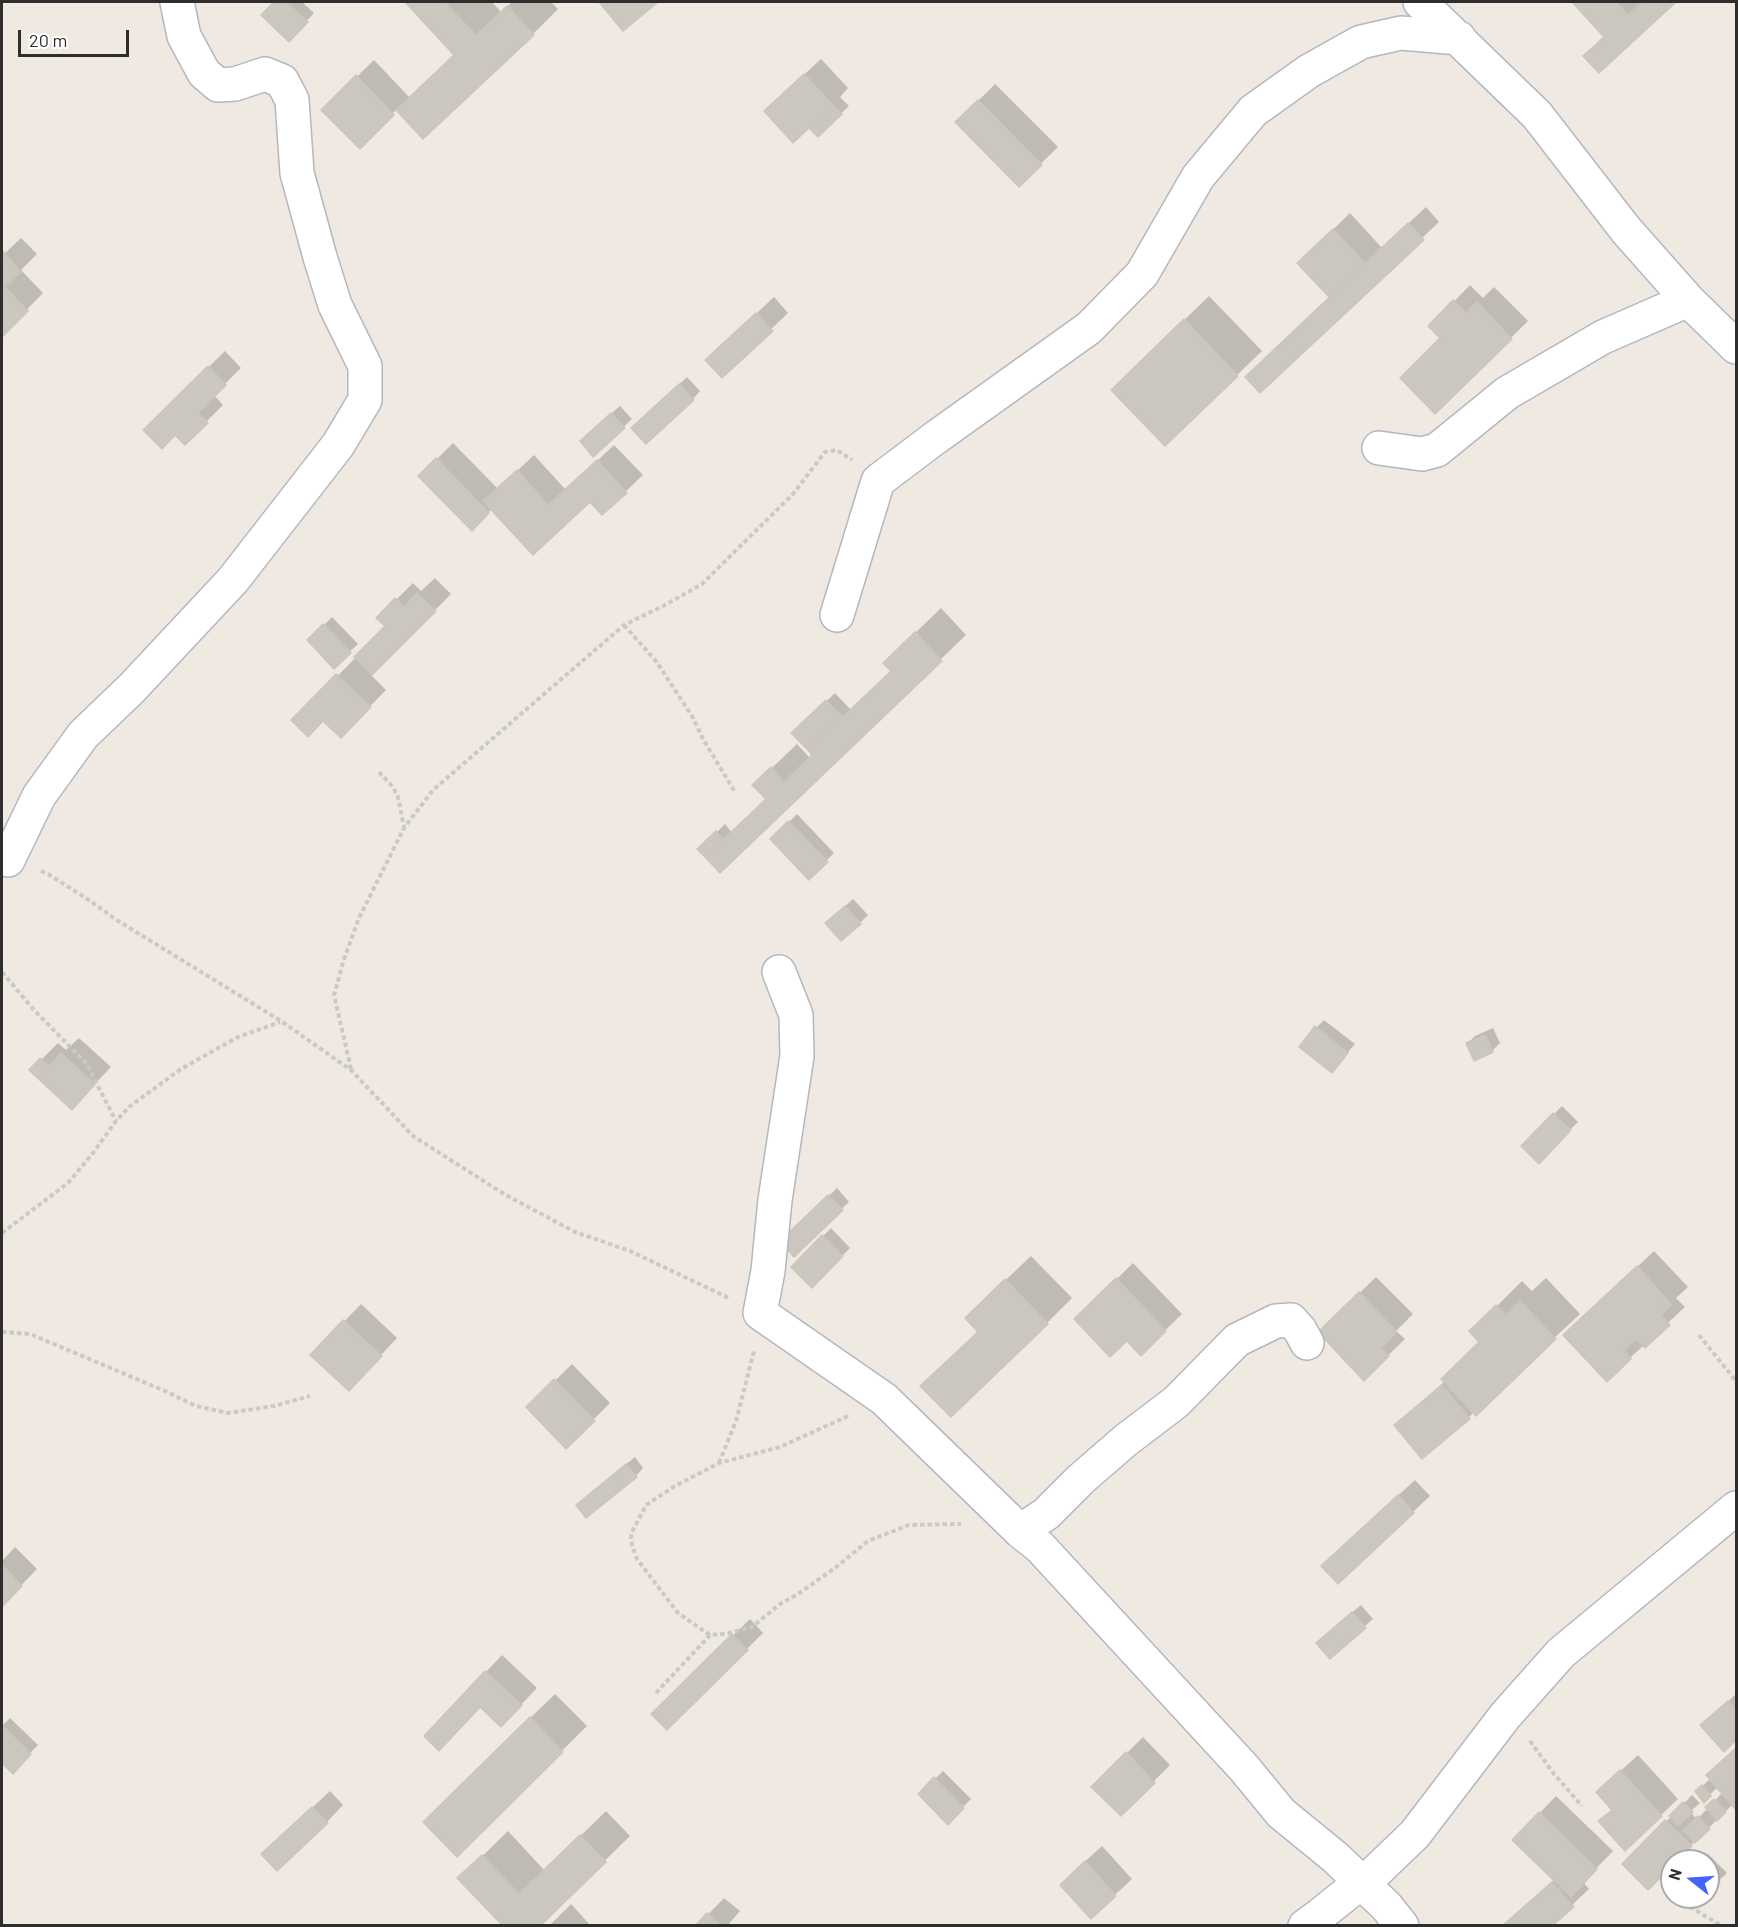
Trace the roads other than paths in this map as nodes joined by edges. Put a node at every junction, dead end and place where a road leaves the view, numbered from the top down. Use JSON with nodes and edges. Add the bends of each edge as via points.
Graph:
{"nodes":[{"id":1,"x":177,"y":2,"type":"edge"},
{"id":2,"x":1420,"y":2,"type":"edge"},
{"id":3,"x":1459,"y":38,"type":"junction"},
{"id":4,"x":1688,"y":300,"type":"junction"},
{"id":5,"x":1737,"y":347,"type":"edge"},
{"id":6,"x":1379,"y":448,"type":"dead end"},
{"id":7,"x":837,"y":615,"type":"dead end"},
{"id":8,"x":8,"y":860,"type":"road end"},
{"id":9,"x":779,"y":972,"type":"dead end"},
{"id":10,"x":1307,"y":1343,"type":"dead end"},
{"id":11,"x":1737,"y":1508,"type":"edge"},
{"id":12,"x":1020,"y":1531,"type":"junction"},
{"id":13,"x":1363,"y":1884,"type":"junction"},
{"id":14,"x":1305,"y":1926,"type":"edge"},
{"id":15,"x":1402,"y":1926,"type":"edge"}],
"edges":[{"from":1,"to":8,"type":"street","via":[[184,36],[204,73],[218,84],[235,84],[265,74],[282,81],[292,100],[297,173],[335,305],[365,366],[365,400],[338,445],[233,580],[132,688],[82,735],[39,796]]},
{"from":2,"to":3,"type":"street"},
{"from":3,"to":4,"type":"street","via":[[1537,115],[1626,230]]},
{"from":3,"to":7,"type":"street","via":[[1401,33],[1361,42],[1309,71],[1253,111],[1198,177],[1142,274],[1089,328],[878,481]]},
{"from":4,"to":5,"type":"street"},
{"from":4,"to":6,"type":"street","via":[[1603,338],[1507,393],[1437,450],[1422,454]]},
{"from":9,"to":12,"type":"street","via":[[796,1015],[797,1056],[760,1313],[884,1400]]},
{"from":10,"to":12,"type":"street","via":[[1291,1320],[1276,1321],[1237,1340],[1176,1402],[1126,1440],[1046,1514]]},
{"from":11,"to":13,"type":"street","via":[[1561,1653],[1504,1716],[1415,1834]]},
{"from":12,"to":13,"type":"street","via":[[1048,1556],[1281,1813]]},
{"from":13,"to":14,"type":"street"},
{"from":13,"to":15,"type":"street"}]}
